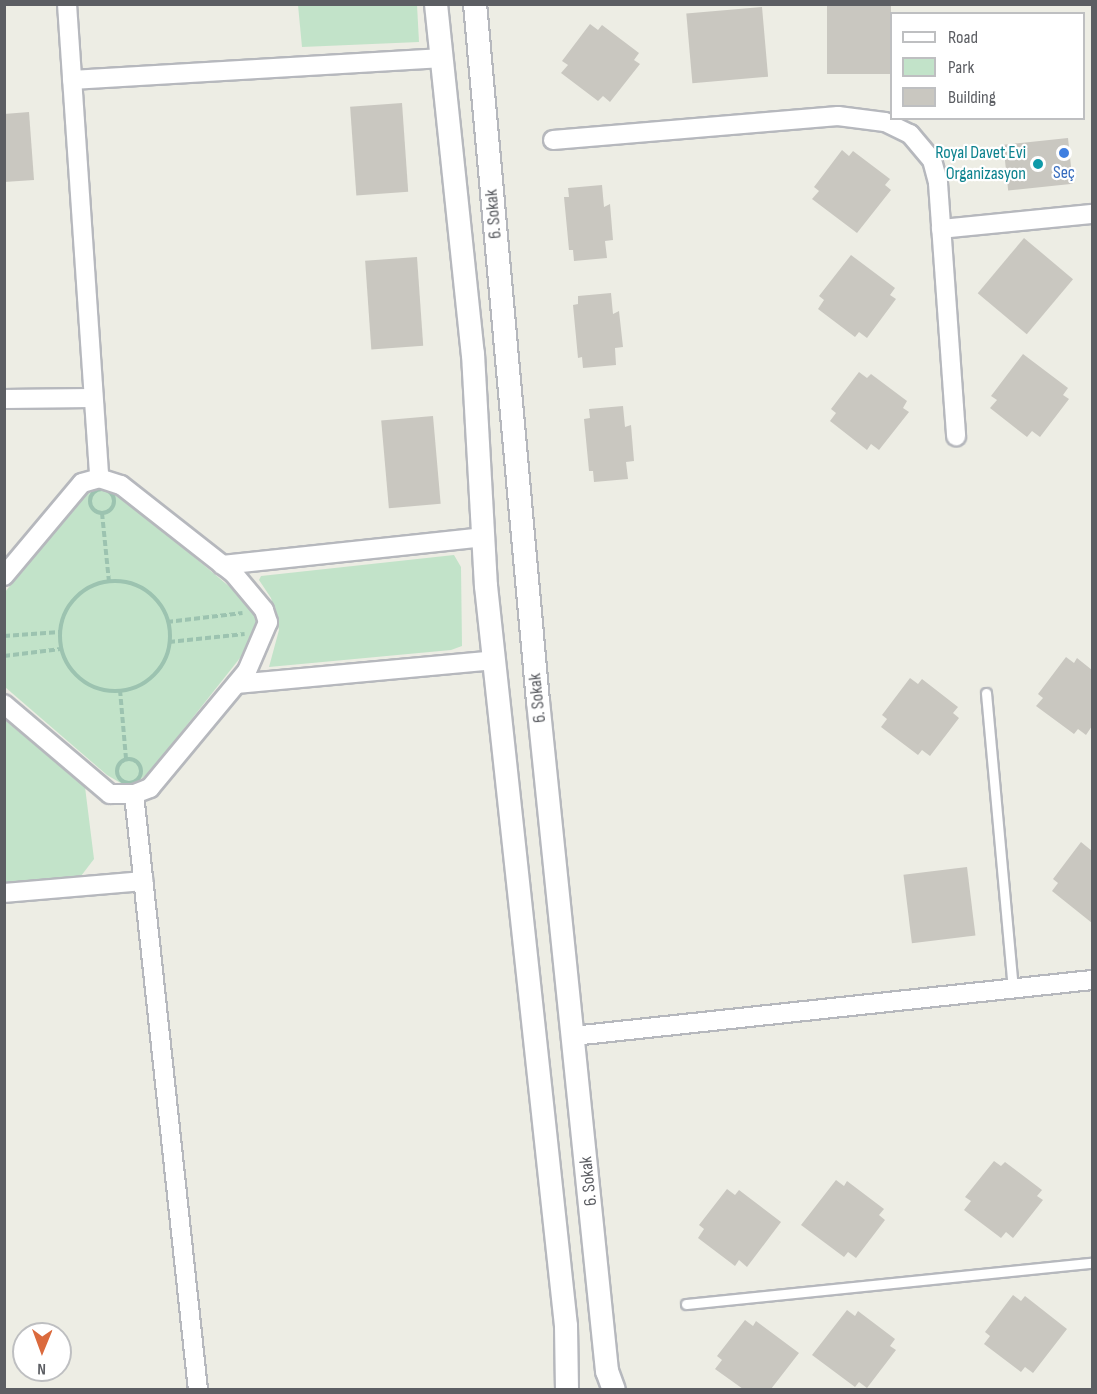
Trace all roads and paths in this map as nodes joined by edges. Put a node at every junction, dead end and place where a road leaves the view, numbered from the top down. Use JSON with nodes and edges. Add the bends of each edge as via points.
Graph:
{"nodes":[{"id":1,"x":67,"y":4,"type":"edge"},
{"id":2,"x":436,"y":4,"type":"edge"},
{"id":3,"x":475,"y":4,"type":"edge"},
{"id":4,"x":442,"y":58,"type":"junction"},
{"id":5,"x":72,"y":80,"type":"junction"},
{"id":6,"x":553,"y":140,"type":"dead end"},
{"id":7,"x":1092,"y":214,"type":"edge"},
{"id":8,"x":941,"y":229,"type":"junction"},
{"id":9,"x":92,"y":398,"type":"junction"},
{"id":10,"x":4,"y":399,"type":"edge"},
{"id":11,"x":956,"y":436,"type":"dead end"},
{"id":12,"x":99,"y":478,"type":"junction"},
{"id":13,"x":102,"y":513,"type":"junction"},
{"id":14,"x":483,"y":537,"type":"junction"},
{"id":15,"x":222,"y":565,"type":"junction"},
{"id":16,"x":4,"y":576,"type":"edge"},
{"id":17,"x":109,"y":582,"type":"junction"},
{"id":18,"x":264,"y":610,"type":"junction"},
{"id":19,"x":167,"y":622,"type":"junction"},
{"id":20,"x":60,"y":632,"type":"junction"},
{"id":21,"x":266,"y":632,"type":"junction"},
{"id":22,"x":4,"y":636,"type":"edge"},
{"id":23,"x":169,"y":642,"type":"junction"},
{"id":24,"x":61,"y":649,"type":"junction"},
{"id":25,"x":4,"y":656,"type":"edge"},
{"id":26,"x":494,"y":660,"type":"junction"},
{"id":27,"x":237,"y":684,"type":"junction"},
{"id":28,"x":120,"y":690,"type":"junction"},
{"id":29,"x":986,"y":693,"type":"dead end"},
{"id":30,"x":4,"y":704,"type":"edge"},
{"id":31,"x":126,"y":759,"type":"junction"},
{"id":32,"x":134,"y":794,"type":"junction"},
{"id":33,"x":143,"y":881,"type":"junction"},
{"id":34,"x":4,"y":892,"type":"edge"},
{"id":35,"x":1092,"y":980,"type":"edge"},
{"id":36,"x":1013,"y":989,"type":"junction"},
{"id":37,"x":573,"y":1036,"type":"junction"},
{"id":38,"x":1092,"y":1263,"type":"edge"},
{"id":39,"x":686,"y":1304,"type":"dead end"},
{"id":40,"x":198,"y":1389,"type":"edge"},
{"id":41,"x":567,"y":1389,"type":"edge"},
{"id":42,"x":614,"y":1389,"type":"edge"}],
"edges":[{"from":1,"to":5,"type":"street"},
{"from":2,"to":4,"type":"street","name":"6. Sokak"},
{"from":3,"to":37,"type":"street","name":"6. Sokak","via":[[524,566]]},
{"from":4,"to":5,"type":"street"},
{"from":4,"to":14,"type":"street","name":"6. Sokak","via":[[473,354]]},
{"from":5,"to":9,"type":"street"},
{"from":6,"to":8,"type":"street","via":[[838,116],[885,122],[910,134],[932,160]]},
{"from":7,"to":8,"type":"street"},
{"from":8,"to":11,"type":"street"},
{"from":9,"to":10,"type":"street"},
{"from":9,"to":12,"type":"street"},
{"from":12,"to":15,"type":"street","via":[[122,485]]},
{"from":12,"to":16,"type":"street","via":[[82,483]]},
{"from":13,"to":13,"type":"path","via":[[110,510],[114,498],[110,491],[98,489],[90,496],[90,504]]},
{"from":13,"to":17,"type":"path"},
{"from":14,"to":15,"type":"street"},
{"from":14,"to":26,"type":"street","name":"6. Sokak"},
{"from":15,"to":18,"type":"street"},
{"from":17,"to":19,"type":"path","via":[[140,587],[155,598]]},
{"from":17,"to":20,"type":"path","via":[[87,589],[73,600]]},
{"from":18,"to":19,"type":"path"},
{"from":18,"to":21,"type":"street"},
{"from":19,"to":23,"type":"path"},
{"from":20,"to":22,"type":"path"},
{"from":20,"to":24,"type":"path"},
{"from":21,"to":23,"type":"path"},
{"from":21,"to":27,"type":"street"},
{"from":23,"to":28,"type":"path","via":[[154,674]]},
{"from":24,"to":25,"type":"path"},
{"from":24,"to":28,"type":"path","via":[[80,678],[95,687]]},
{"from":26,"to":27,"type":"street"},
{"from":26,"to":41,"type":"street","name":"6. Sokak","via":[[566,1326]]},
{"from":27,"to":32,"type":"street","via":[[150,788]]},
{"from":28,"to":31,"type":"path"},
{"from":29,"to":36,"type":"lane"},
{"from":30,"to":32,"type":"street","via":[[110,794]]},
{"from":31,"to":31,"type":"path","via":[[117,772],[123,782],[131,782],[138,779],[140,768]]},
{"from":32,"to":33,"type":"street"},
{"from":33,"to":34,"type":"street"},
{"from":33,"to":40,"type":"street"},
{"from":35,"to":36,"type":"street"},
{"from":36,"to":37,"type":"street"},
{"from":37,"to":42,"type":"street","name":"6. Sokak","via":[[607,1371]]},
{"from":38,"to":39,"type":"lane"}]}
